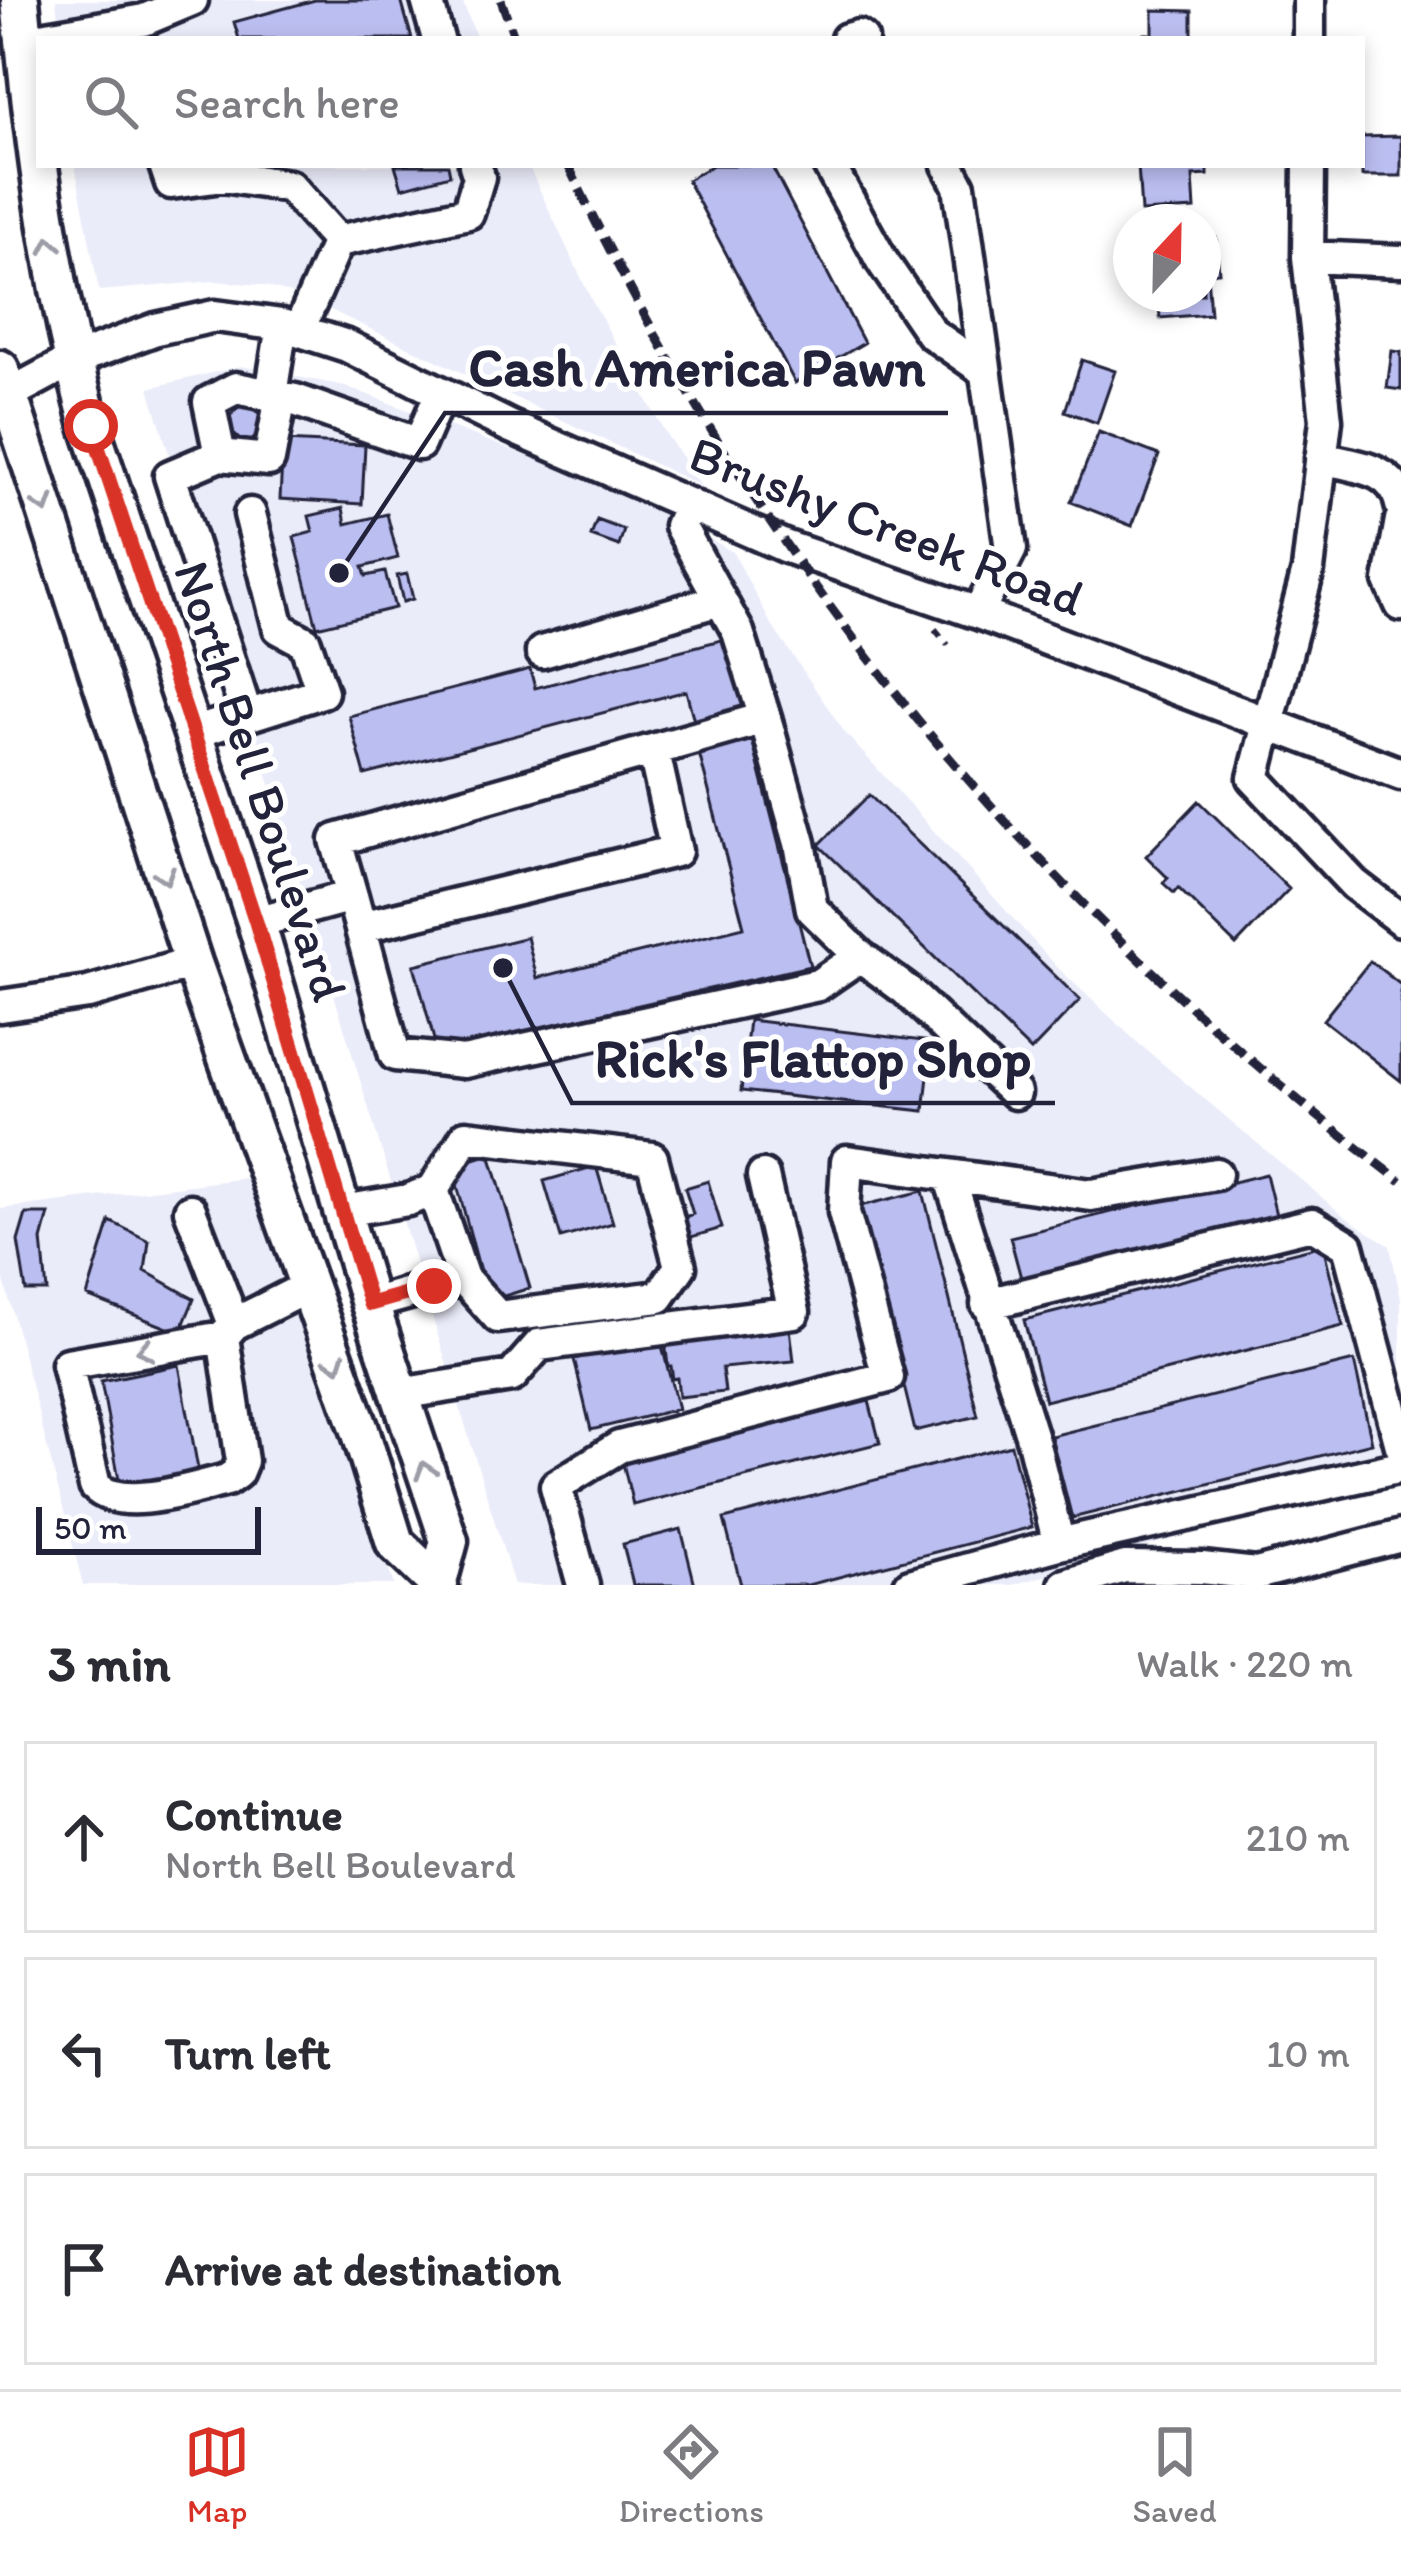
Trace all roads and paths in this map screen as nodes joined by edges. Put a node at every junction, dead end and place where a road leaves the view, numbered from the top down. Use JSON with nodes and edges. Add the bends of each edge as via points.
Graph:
{"nodes":[{"id":1,"x":20,"y":0,"type":"edge"},
{"id":2,"x":192,"y":0,"type":"edge"},
{"id":3,"x":427,"y":0,"type":"edge"},
{"id":4,"x":1310,"y":0,"type":"edge"},
{"id":5,"x":119,"y":32,"type":"edge"},
{"id":6,"x":77,"y":36,"type":"edge"},
{"id":7,"x":437,"y":36,"type":"edge"},
{"id":8,"x":1309,"y":36,"type":"edge"},
{"id":9,"x":36,"y":40,"type":"edge"},
{"id":10,"x":24,"y":41,"type":"junction"},
{"id":11,"x":36,"y":155,"type":"edge"},
{"id":12,"x":37,"y":168,"type":"edge"},
{"id":13,"x":165,"y":168,"type":"edge"},
{"id":14,"x":476,"y":168,"type":"edge"},
{"id":15,"x":832,"y":168,"type":"edge"},
{"id":16,"x":950,"y":168,"type":"edge"},
{"id":17,"x":1309,"y":168,"type":"edge"},
{"id":18,"x":338,"y":241,"type":"junction"},
{"id":19,"x":1308,"y":257,"type":"junction"},
{"id":20,"x":1401,"y":261,"type":"edge"},
{"id":21,"x":291,"y":327,"type":"junction"},
{"id":22,"x":73,"y":360,"type":"junction"},
{"id":23,"x":985,"y":370,"type":"junction"},
{"id":24,"x":2,"y":387,"type":"edge"},
{"id":25,"x":441,"y":394,"type":"junction"},
{"id":26,"x":276,"y":396,"type":"junction"},
{"id":27,"x":220,"y":455,"type":"junction"},
{"id":28,"x":1321,"y":458,"type":"junction"},
{"id":29,"x":689,"y":505,"type":"junction"},
{"id":30,"x":1401,"y":506,"type":"edge"},
{"id":31,"x":250,"y":514,"type":"dead end"},
{"id":32,"x":1401,"y":520,"type":"edge"},
{"id":33,"x":719,"y":600,"type":"junction"},
{"id":34,"x":1401,"y":605,"type":"edge"},
{"id":35,"x":978,"y":613,"type":"junction"},
{"id":36,"x":542,"y":652,"type":"dead end"},
{"id":37,"x":248,"y":716,"type":"junction"},
{"id":38,"x":765,"y":718,"type":"junction"},
{"id":39,"x":1266,"y":722,"type":"junction"},
{"id":40,"x":193,"y":734,"type":"junction"},
{"id":41,"x":654,"y":752,"type":"junction"},
{"id":42,"x":1401,"y":774,"type":"edge"},
{"id":43,"x":352,"y":896,"type":"junction"},
{"id":44,"x":1401,"y":920,"type":"edge"},
{"id":45,"x":256,"y":922,"type":"junction"},
{"id":46,"x":361,"y":927,"type":"junction"},
{"id":47,"x":860,"y":956,"type":"junction"},
{"id":48,"x":193,"y":963,"type":"junction"},
{"id":49,"x":0,"y":1006,"type":"edge"},
{"id":50,"x":1015,"y":1093,"type":"dead end"},
{"id":51,"x":1216,"y":1174,"type":"dead end"},
{"id":52,"x":949,"y":1175,"type":"junction"},
{"id":53,"x":763,"y":1176,"type":"dead end"},
{"id":54,"x":433,"y":1190,"type":"junction"},
{"id":55,"x":190,"y":1210,"type":"dead end"},
{"id":56,"x":343,"y":1211,"type":"junction"},
{"id":57,"x":463,"y":1278,"type":"junction"},
{"id":58,"x":309,"y":1286,"type":"junction"},
{"id":59,"x":370,"y":1304,"type":"junction"},
{"id":60,"x":987,"y":1304,"type":"junction"},
{"id":61,"x":228,"y":1330,"type":"junction"},
{"id":62,"x":400,"y":1394,"type":"junction"},
{"id":63,"x":1401,"y":1446,"type":"edge"},
{"id":64,"x":1401,"y":1467,"type":"edge"},
{"id":65,"x":1401,"y":1535,"type":"edge"},
{"id":66,"x":1059,"y":1544,"type":"junction"},
{"id":67,"x":438,"y":1583,"type":"edge"},
{"id":68,"x":583,"y":1585,"type":"edge"},
{"id":69,"x":910,"y":1585,"type":"edge"},
{"id":70,"x":1065,"y":1585,"type":"edge"}],
"edges":[{"from":1,"to":10,"type":"main road","name":"North Bell Boulevard"},
{"from":2,"to":5,"type":"street"},
{"from":3,"to":7,"type":"street"},
{"from":4,"to":8,"type":"street"},
{"from":5,"to":6,"type":"street"},
{"from":9,"to":10,"type":"street"},
{"from":11,"to":10,"type":"main road","name":"North Bell Boulevard","one_way":true},
{"from":22,"to":12,"type":"main road","name":"North Bell Boulevard","one_way":true},
{"from":13,"to":18,"type":"street","via":[[171,183],[223,176],[289,186]]},
{"from":14,"to":18,"type":"street","via":[[468,213]]},
{"from":15,"to":23,"type":"street","via":[[931,333]]},
{"from":16,"to":23,"type":"street","via":[[959,186]]},
{"from":17,"to":19,"type":"street"},
{"from":18,"to":21,"type":"street"},
{"from":19,"to":20,"type":"street"},
{"from":19,"to":28,"type":"street","via":[[1326,420]]},
{"from":21,"to":22,"type":"street","name":"Brushy Creek Road","via":[[200,318]]},
{"from":21,"to":25,"type":"street","name":"Brushy Creek Road"},
{"from":21,"to":26,"type":"street"},
{"from":22,"to":24,"type":"street","name":"Brushy Creek Road"},
{"from":22,"to":40,"type":"main road","name":"North Bell Boulevard"},
{"from":23,"to":35,"type":"street","via":[[1011,549]]},
{"from":24,"to":48,"type":"main road","one_way":true},
{"from":25,"to":26,"type":"street","via":[[419,444]]},
{"from":25,"to":29,"type":"street","name":"Brushy Creek Road"},
{"from":26,"to":27,"type":"street","via":[[268,460]]},
{"from":26,"to":27,"type":"street","via":[[236,388],[209,402]]},
{"from":27,"to":37,"type":"street","via":[[170,476]]},
{"from":28,"to":30,"type":"street","via":[[1379,472],[1399,491]]},
{"from":28,"to":39,"type":"street","via":[[1308,570]]},
{"from":29,"to":33,"type":"street","via":[[680,526]]},
{"from":29,"to":35,"type":"street","name":"Brushy Creek Road"},
{"from":31,"to":37,"type":"street","via":[[279,628],[305,643],[322,692]]},
{"from":32,"to":34,"type":"street","via":[[1390,581]]},
{"from":33,"to":36,"type":"street"},
{"from":33,"to":38,"type":"street","via":[[739,632]]},
{"from":35,"to":39,"type":"street","name":"Brushy Creek Road"},
{"from":37,"to":40,"type":"street"},
{"from":38,"to":41,"type":"street"},
{"from":38,"to":47,"type":"street","via":[[812,909]]},
{"from":39,"to":42,"type":"street","name":"Brushy Creek Road"},
{"from":39,"to":44,"type":"street","via":[[1254,778],[1354,884]]},
{"from":40,"to":45,"type":"main road","name":"North Bell Boulevard"},
{"from":41,"to":43,"type":"street","via":[[336,840]]},
{"from":41,"to":46,"type":"street","via":[[676,851]]},
{"from":43,"to":45,"type":"street"},
{"from":43,"to":46,"type":"street"},
{"from":45,"to":56,"type":"main road","name":"North Bell Boulevard"},
{"from":46,"to":47,"type":"street","via":[[394,1055],[464,1062],[818,985]]},
{"from":47,"to":50,"type":"street"},
{"from":48,"to":49,"type":"street","via":[[88,993]]},
{"from":48,"to":58,"type":"main road"},
{"from":51,"to":52,"type":"street","via":[[1091,1195]]},
{"from":52,"to":60,"type":"street"},
{"from":52,"to":68,"type":"street","via":[[847,1161],[844,1212],[888,1377],[619,1447],[556,1486]]},
{"from":53,"to":62,"type":"street","via":[[794,1312],[539,1346],[512,1376]]},
{"from":54,"to":56,"type":"street"},
{"from":54,"to":57,"type":"street"},
{"from":54,"to":57,"type":"street","via":[[466,1136],[652,1158],[680,1267],[659,1297],[498,1317]]},
{"from":55,"to":61,"type":"street"},
{"from":56,"to":59,"type":"main road","name":"North Bell Boulevard"},
{"from":57,"to":59,"type":"street"},
{"from":58,"to":61,"type":"street"},
{"from":58,"to":67,"type":"main road","one_way":true,"via":[[395,1543]]},
{"from":59,"to":62,"type":"main road","name":"North Bell Boulevard"},
{"from":60,"to":63,"type":"street","via":[[1312,1224],[1348,1246]]},
{"from":60,"to":66,"type":"street"},
{"from":61,"to":61,"type":"street","one_way":true,"via":[[67,1364],[95,1486],[113,1499],[157,1496],[237,1473]]},
{"from":67,"to":62,"type":"main road","name":"North Bell Boulevard","one_way":true,"via":[[449,1541]]},
{"from":64,"to":66,"type":"street"},
{"from":65,"to":70,"type":"street","via":[[1256,1574],[1125,1567]]},
{"from":66,"to":69,"type":"street"}]}
